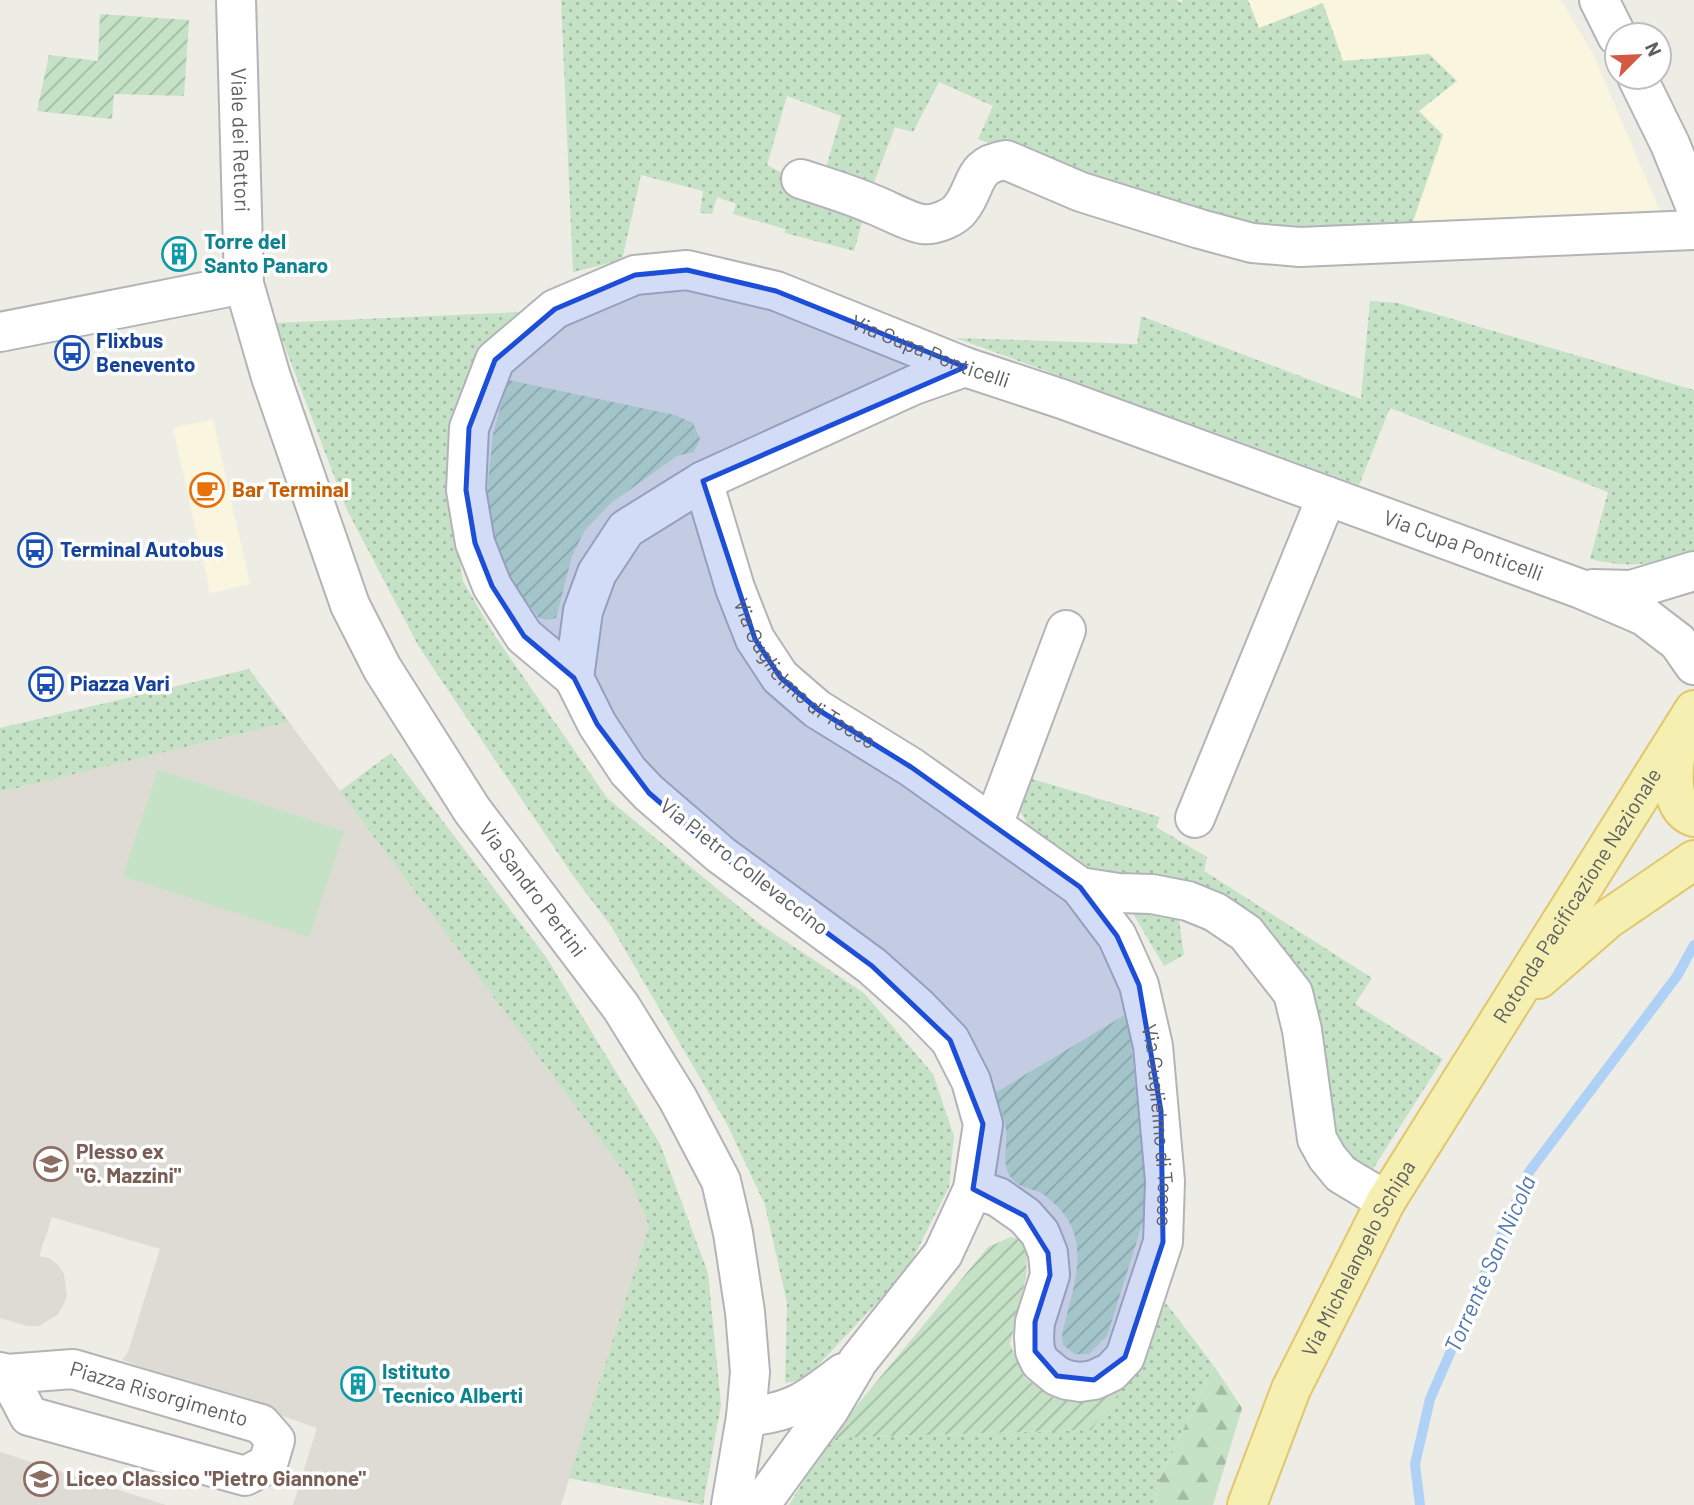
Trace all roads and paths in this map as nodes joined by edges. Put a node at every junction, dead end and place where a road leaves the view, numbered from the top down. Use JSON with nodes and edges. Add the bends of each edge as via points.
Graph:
{"nodes":[{"id":1,"x":236,"y":0,"type":"edge"},
{"id":2,"x":1599,"y":0,"type":"edge"},
{"id":3,"x":1610,"y":21,"type":"edge"},
{"id":4,"x":1644,"y":91,"type":"edge"},
{"id":5,"x":801,"y":179,"type":"dead end"},
{"id":6,"x":1694,"y":203,"type":"edge"},
{"id":7,"x":1694,"y":230,"type":"edge"},
{"id":8,"x":244,"y":284,"type":"junction"},
{"id":9,"x":0,"y":332,"type":"edge"},
{"id":10,"x":965,"y":368,"type":"junction"},
{"id":11,"x":703,"y":481,"type":"junction"},
{"id":12,"x":1326,"y":496,"type":"junction"},
{"id":13,"x":1694,"y":571,"type":"edge"},
{"id":14,"x":1581,"y":589,"type":"junction"},
{"id":15,"x":1066,"y":630,"type":"dead end"},
{"id":16,"x":1694,"y":665,"type":"edge"},
{"id":17,"x":574,"y":678,"type":"junction"},
{"id":18,"x":1688,"y":719,"type":"edge"},
{"id":19,"x":1694,"y":817,"type":"edge"},
{"id":20,"x":1195,"y":818,"type":"dead end"},
{"id":21,"x":993,"y":825,"type":"junction"},
{"id":22,"x":1694,"y":860,"type":"edge"},
{"id":23,"x":1080,"y":887,"type":"junction"},
{"id":24,"x":1496,"y":1023,"type":"junction"},
{"id":25,"x":973,"y":1189,"type":"junction"},
{"id":26,"x":1386,"y":1201,"type":"junction"},
{"id":27,"x":859,"y":1361,"type":"junction"},
{"id":28,"x":3,"y":1373,"type":"edge"},
{"id":29,"x":744,"y":1426,"type":"junction"},
{"id":30,"x":817,"y":1427,"type":"junction"},
{"id":31,"x":731,"y":1505,"type":"edge"},
{"id":32,"x":760,"y":1505,"type":"edge"},
{"id":33,"x":1247,"y":1505,"type":"edge"}],
"edges":[{"from":1,"to":8,"type":"street","name":"Viale dei Rettori"},
{"from":2,"to":3,"type":"street"},
{"from":4,"to":6,"type":"street"},
{"from":5,"to":7,"type":"street","via":[[922,225],[961,209],[977,175],[1006,160],[1081,192],[1200,229],[1252,243],[1300,247]]},
{"from":8,"to":9,"type":"street"},
{"from":8,"to":29,"type":"street","name":"Via Sandro Pertini","via":[[345,593],[382,668],[472,810],[621,1007],[678,1099],[721,1181],[745,1312],[750,1372]]},
{"from":10,"to":11,"type":"street","via":[[914,385]]},
{"from":10,"to":12,"type":"street","name":"Via Cupa Ponticelli"},
{"from":10,"to":17,"type":"street","name":"Via Cupa Ponticelli","via":[[776,292],[687,270],[635,275],[555,309],[495,360],[469,428],[466,490],[475,543],[492,586],[524,636]]},
{"from":11,"to":17,"type":"street","via":[[625,529],[597,573],[583,611]]},
{"from":11,"to":21,"type":"street","name":"Via Guglielmo di Tocco","via":[[755,639],[780,677],[817,709]]},
{"from":12,"to":14,"type":"street","name":"Via Cupa Ponticelli"},
{"from":12,"to":20,"type":"street"},
{"from":13,"to":14,"type":"street","via":[[1631,590]]},
{"from":14,"to":16,"type":"street","name":"Via Cupa Ponticelli","via":[[1644,616],[1678,642]]},
{"from":15,"to":21,"type":"street"},
{"from":17,"to":25,"type":"street","name":"Via Pietro Collevaccino","via":[[597,724],[628,771],[649,793],[721,855],[872,966],[950,1040],[971,1082],[983,1124]]},
{"from":18,"to":19,"type":"main road","name":"Rotonda Pacificazione Nazionale","via":[[1672,777],[1677,799]]},
{"from":18,"to":24,"type":"main road","name":"Rotonda Pacificazione Nazionale"},
{"from":21,"to":23,"type":"street","name":"Via Guglielmo di Tocco"},
{"from":22,"to":24,"type":"main road","name":"Rotonda Pacificazione Nazionale","via":[[1608,919],[1550,967]]},
{"from":23,"to":25,"type":"street","name":"Via Guglielmo di Tocco","via":[[1117,936],[1139,985],[1153,1046],[1166,1181],[1163,1242],[1125,1357],[1111,1371],[1080,1382],[1057,1376],[1040,1362],[1035,1351],[1035,1322],[1050,1275],[1048,1253],[1040,1233],[1025,1216],[998,1197]]},
{"from":23,"to":26,"type":"street","name":"Via Guglielmo di Tocco","via":[[1188,901],[1246,933],[1293,993],[1317,1139],[1326,1157],[1341,1174]]},
{"from":24,"to":26,"type":"main road","name":"Via Michelangelo Schipa"},
{"from":25,"to":27,"type":"street","name":"Via Pietro Collevaccino","via":[[943,1254]]},
{"from":26,"to":33,"type":"main road","name":"Via Michelangelo Schipa","via":[[1291,1389]]},
{"from":27,"to":29,"type":"street","via":[[807,1401]]},
{"from":27,"to":30,"type":"street","name":"Via Pietro Collevaccino"},
{"from":28,"to":28,"type":"street","name":"Piazza Risorgimento","via":[[29,1416],[245,1476],[268,1464],[275,1440],[261,1424],[74,1369]]},
{"from":29,"to":30,"type":"street","via":[[773,1444]]},
{"from":29,"to":31,"type":"street","name":"Via Sandro Pertini"},
{"from":30,"to":32,"type":"street","name":"Via Pietro Collevaccino"}]}
